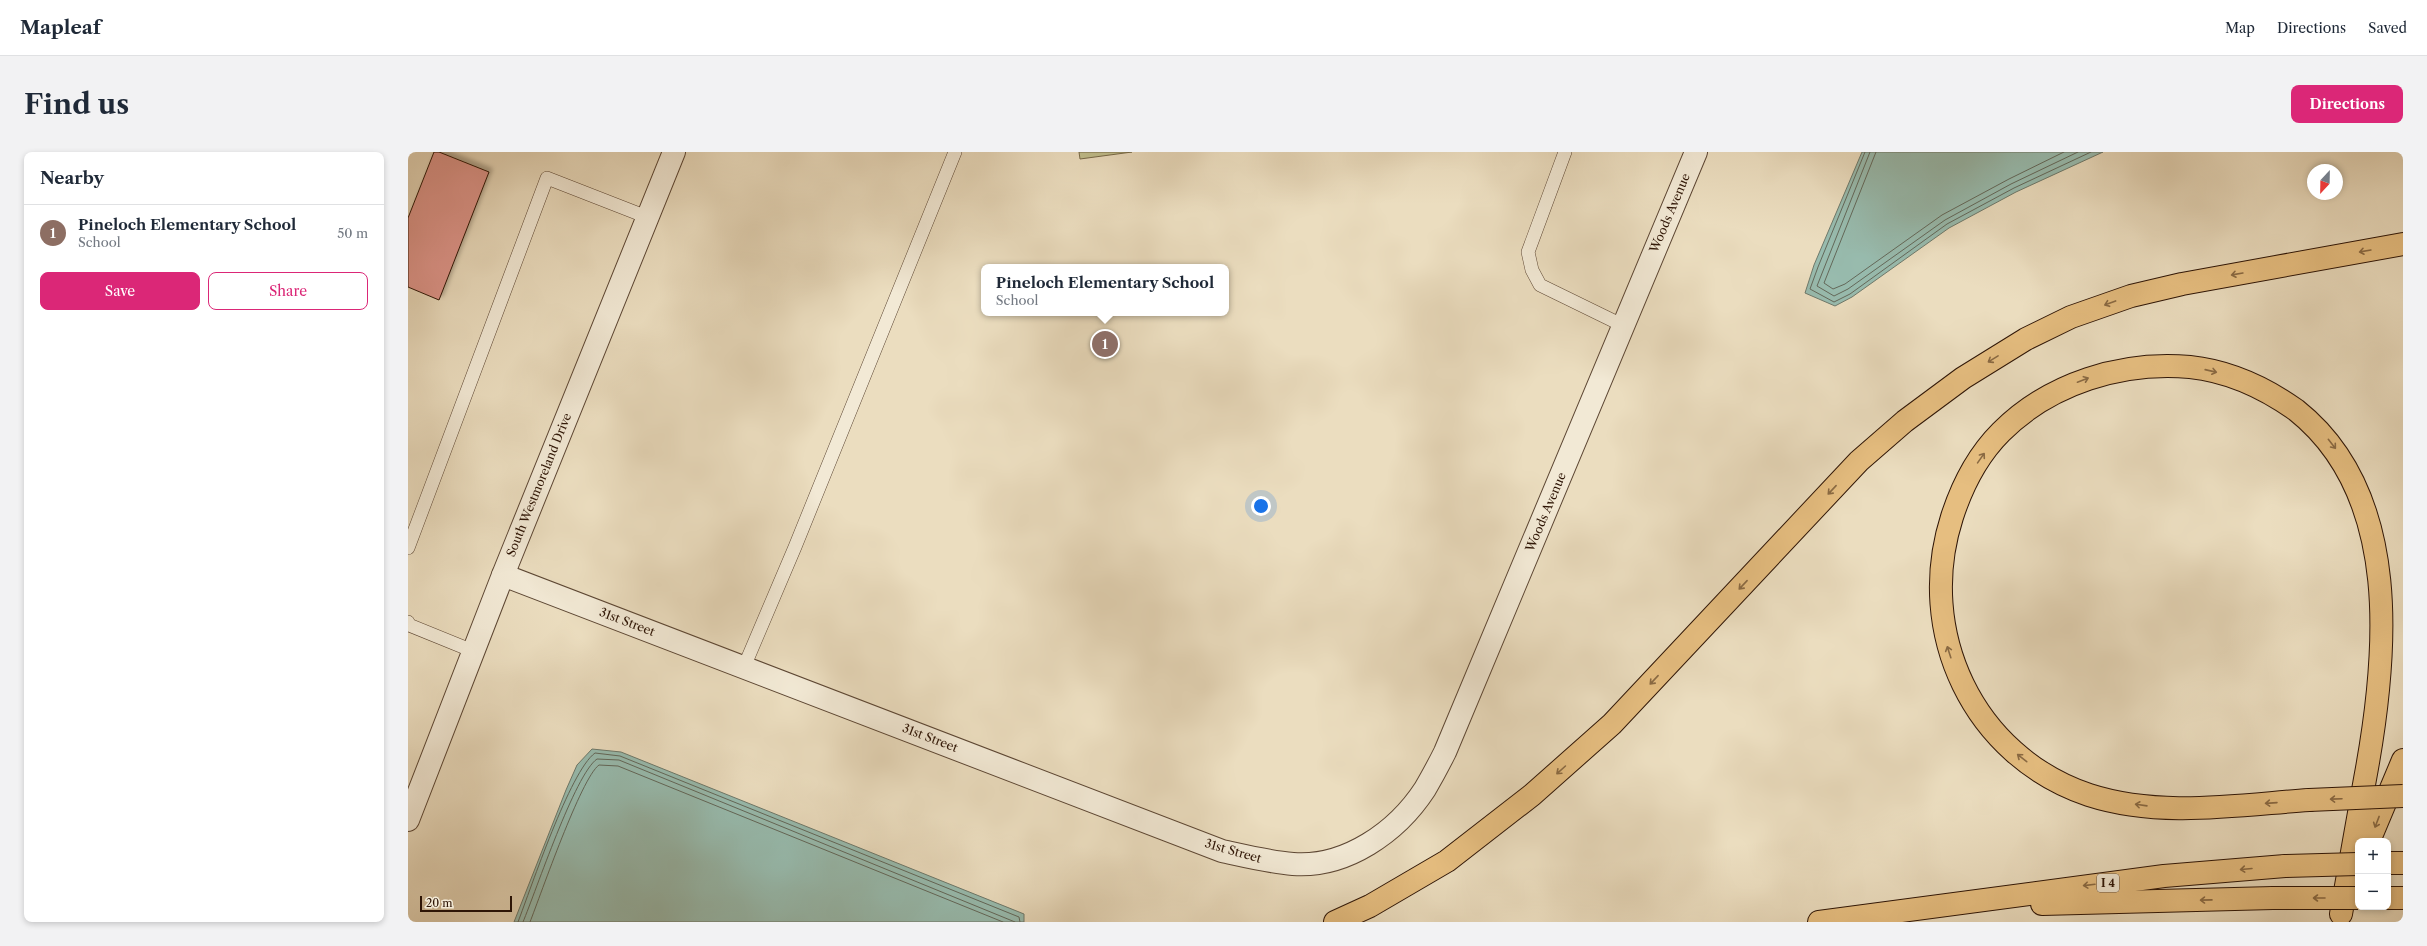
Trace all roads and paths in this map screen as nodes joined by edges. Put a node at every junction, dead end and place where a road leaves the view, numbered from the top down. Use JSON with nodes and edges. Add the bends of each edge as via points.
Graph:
{"nodes":[{"id":1,"x":674,"y":152,"type":"edge"},
{"id":2,"x":955,"y":152,"type":"edge"},
{"id":3,"x":1565,"y":152,"type":"edge"},
{"id":4,"x":1696,"y":152,"type":"edge"},
{"id":5,"x":647,"y":217,"type":"junction"},
{"id":6,"x":2403,"y":244,"type":"edge"},
{"id":7,"x":1624,"y":326,"type":"junction"},
{"id":8,"x":408,"y":548,"type":"edge"},
{"id":9,"x":503,"y":574,"type":"junction"},
{"id":10,"x":408,"y":624,"type":"edge"},
{"id":11,"x":473,"y":651,"type":"junction"},
{"id":12,"x":744,"y":667,"type":"junction"},
{"id":13,"x":2403,"y":760,"type":"edge"},
{"id":14,"x":2403,"y":796,"type":"edge"},
{"id":15,"x":408,"y":820,"type":"edge"},
{"id":16,"x":2370,"y":838,"type":"edge"},
{"id":17,"x":1362,"y":849,"type":"joint"},
{"id":18,"x":2391,"y":863,"type":"edge"},
{"id":19,"x":2403,"y":863,"type":"edge"},
{"id":20,"x":2355,"y":864,"type":"edge"},
{"id":21,"x":2356,"y":874,"type":"edge"},
{"id":22,"x":2355,"y":898,"type":"edge"},
{"id":23,"x":2391,"y":898,"type":"edge"},
{"id":24,"x":2403,"y":898,"type":"edge"},
{"id":25,"x":1932,"y":907,"type":"junction"},
{"id":26,"x":2339,"y":918,"type":"edge"},
{"id":27,"x":1334,"y":922,"type":"edge"},
{"id":28,"x":1819,"y":922,"type":"edge"}],
"edges":[{"from":1,"to":5,"type":"street","name":"South Westmoreland Drive"},
{"from":2,"to":12,"type":"lane"},
{"from":3,"to":7,"type":"lane","via":[[1528,252],[1532,270],[1540,285]]},
{"from":4,"to":7,"type":"street","name":"Woods Avenue"},
{"from":5,"to":8,"type":"lane","via":[[547,178]]},
{"from":5,"to":9,"type":"street","name":"South Westmoreland Drive"},
{"from":6,"to":27,"type":"main road","one_way":true,"via":[[2182,284],[2131,296],[2058,323],[2026,339],[1963,378],[1905,421],[1858,461],[1612,724],[1532,796],[1447,861],[1370,906]]},
{"from":7,"to":17,"type":"street","name":"Woods Avenue","via":[[1445,752],[1425,790],[1399,821]]},
{"from":9,"to":11,"type":"street","name":"South Westmoreland Drive"},
{"from":9,"to":12,"type":"street","name":"31st Street"},
{"from":10,"to":11,"type":"lane"},
{"from":11,"to":15,"type":"street","name":"South Westmoreland Drive"},
{"from":12,"to":17,"type":"street","name":"31st Street","via":[[1222,850],[1266,861],[1295,864],[1323,862]]},
{"from":13,"to":16,"type":"main road","one_way":true},
{"from":14,"to":26,"type":"main road","one_way":true,"bridge":true,"via":[[2309,800],[2168,808],[2120,802],[2092,796],[2062,784],[2035,768],[2002,740],[1982,717],[1960,680],[1946,642],[1940,599],[1942,554],[1954,511],[1967,479],[1993,441],[2023,413],[2069,386],[2096,376],[2148,367],[2199,368],[2247,382],[2292,407],[2325,435],[2352,473],[2366,501],[2376,536],[2382,572],[2385,630],[2380,700]]},
{"from":18,"to":19,"type":"main road"},
{"from":20,"to":25,"type":"main road","number":"I 4","one_way":true,"bridge":true,"via":[[2285,866],[2164,876]]},
{"from":21,"to":26,"type":"main road"},
{"from":22,"to":25,"type":"main road","one_way":true,"bridge":true},
{"from":23,"to":24,"type":"main road"},
{"from":25,"to":28,"type":"main road","number":"I 4"}]}
